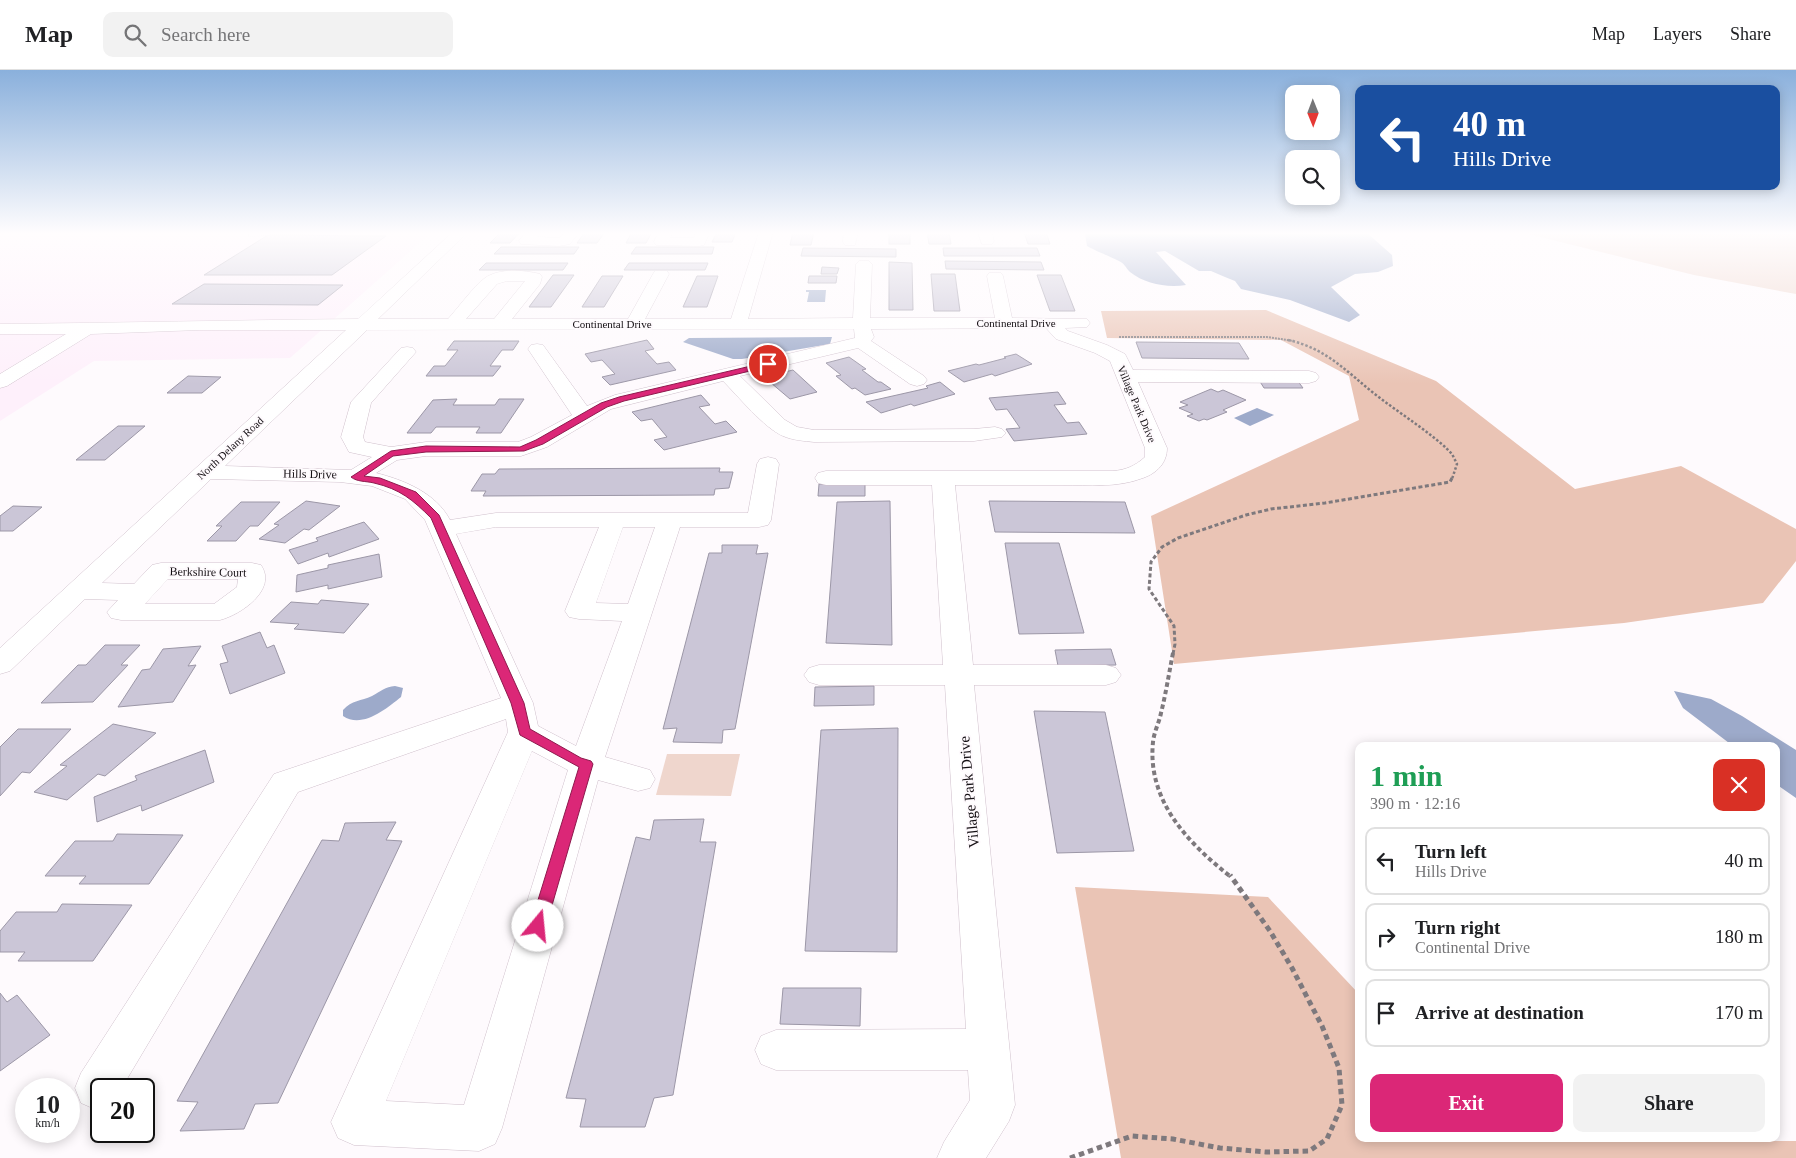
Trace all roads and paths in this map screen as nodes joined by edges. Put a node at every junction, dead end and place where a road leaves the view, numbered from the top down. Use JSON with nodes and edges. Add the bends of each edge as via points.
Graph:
{"nodes":[{"id":1,"x":406,"y":283,"type":"edge"},
{"id":2,"x":489,"y":283,"type":"edge"},
{"id":3,"x":533,"y":283,"type":"edge"},
{"id":4,"x":656,"y":283,"type":"edge"},
{"id":5,"x":751,"y":283,"type":"edge"},
{"id":6,"x":863,"y":283,"type":"edge"},
{"id":7,"x":996,"y":283,"type":"edge"},
{"id":8,"x":1005,"y":322,"type":"junction"},
{"id":9,"x":1081,"y":322,"type":"dead end"},
{"id":10,"x":1051,"y":323,"type":"junction"},
{"id":11,"x":362,"y":324,"type":"junction"},
{"id":12,"x":453,"y":324,"type":"junction"},
{"id":13,"x":499,"y":324,"type":"junction"},
{"id":14,"x":634,"y":324,"type":"junction"},
{"id":15,"x":738,"y":324,"type":"junction"},
{"id":16,"x":87,"y":328,"type":"junction"},
{"id":17,"x":0,"y":329,"type":"edge"},
{"id":18,"x":861,"y":333,"type":"junction"},
{"id":19,"x":537,"y":349,"type":"dead end"},
{"id":20,"x":407,"y":352,"type":"dead end"},
{"id":21,"x":727,"y":374,"type":"junction"},
{"id":22,"x":1125,"y":376,"type":"junction"},
{"id":23,"x":1309,"y":377,"type":"dead end"},
{"id":24,"x":917,"y":380,"type":"dead end"},
{"id":25,"x":0,"y":382,"type":"edge"},
{"id":26,"x":584,"y":417,"type":"junction"},
{"id":27,"x":995,"y":433,"type":"dead end"},
{"id":28,"x":391,"y":454,"type":"junction"},
{"id":29,"x":768,"y":464,"type":"dead end"},
{"id":30,"x":204,"y":472,"type":"junction"},
{"id":31,"x":355,"y":477,"type":"junction"},
{"id":32,"x":826,"y":478,"type":"dead end"},
{"id":33,"x":943,"y":478,"type":"junction"},
{"id":34,"x":1398,"y":489,"type":"dead end"},
{"id":35,"x":614,"y":520,"type":"junction"},
{"id":36,"x":670,"y":520,"type":"junction"},
{"id":37,"x":441,"y":529,"type":"junction"},
{"id":38,"x":77,"y":591,"type":"junction"},
{"id":39,"x":141,"y":592,"type":"dead end"},
{"id":40,"x":638,"y":613,"type":"junction"},
{"id":41,"x":0,"y":664,"type":"edge"},
{"id":42,"x":819,"y":675,"type":"dead end"},
{"id":43,"x":959,"y":675,"type":"junction"},
{"id":44,"x":1106,"y":675,"type":"dead end"},
{"id":45,"x":521,"y":717,"type":"junction"},
{"id":46,"x":586,"y":764,"type":"junction"},
{"id":47,"x":638,"y":779,"type":"dead end"},
{"id":48,"x":990,"y":1049,"type":"junction"},
{"id":49,"x":776,"y":1050,"type":"dead end"},
{"id":50,"x":103,"y":1078,"type":"edge"},
{"id":51,"x":960,"y":1158,"type":"edge"},
{"id":52,"x":1070,"y":1158,"type":"edge"}],
"edges":[{"from":1,"to":11,"type":"street","name":"North Delany Road"},
{"from":2,"to":12,"type":"street"},
{"from":3,"to":13,"type":"street"},
{"from":4,"to":14,"type":"street"},
{"from":5,"to":15,"type":"street"},
{"from":6,"to":18,"type":"street"},
{"from":7,"to":8,"type":"street"},
{"from":8,"to":10,"type":"street","name":"Continental Drive"},
{"from":8,"to":18,"type":"street","name":"Continental Drive"},
{"from":9,"to":10,"type":"street","name":"Continental Drive"},
{"from":10,"to":22,"type":"street","name":"Village Park Drive","via":[[1062,335],[1118,358]]},
{"from":11,"to":12,"type":"street","name":"Continental Drive"},
{"from":11,"to":16,"type":"street","name":"Continental Drive"},
{"from":11,"to":30,"type":"street","name":"North Delany Road"},
{"from":12,"to":13,"type":"street","name":"Continental Drive"},
{"from":13,"to":14,"type":"street","name":"Continental Drive"},
{"from":14,"to":15,"type":"street","name":"Continental Drive"},
{"from":15,"to":18,"type":"street","name":"Continental Drive"},
{"from":16,"to":17,"type":"street","name":"Continental Drive"},
{"from":16,"to":25,"type":"street"},
{"from":18,"to":21,"type":"street","name":"Continental Drive"},
{"from":18,"to":24,"type":"street"},
{"from":19,"to":26,"type":"street"},
{"from":20,"to":28,"type":"street","via":[[361,402],[352,437],[357,447]]},
{"from":21,"to":26,"type":"street","name":"Continental Drive","via":[[622,399]]},
{"from":21,"to":27,"type":"street","via":[[778,424],[791,432],[814,436]]},
{"from":22,"to":23,"type":"street"},
{"from":22,"to":33,"type":"street","name":"Village Park Drive","via":[[1156,448],[1156,458],[1142,471],[1114,478]]},
{"from":26,"to":28,"type":"street","name":"Continental Drive","via":[[521,450],[426,449]]},
{"from":28,"to":31,"type":"street","name":"Continental Drive"},
{"from":29,"to":36,"type":"street","via":[[759,520]]},
{"from":30,"to":31,"type":"street","name":"Hills Drive"},
{"from":30,"to":38,"type":"street","name":"North Delany Road"},
{"from":31,"to":37,"type":"street","name":"Hills Drive","via":[[377,480],[413,494],[436,517]]},
{"from":32,"to":33,"type":"street","name":"Village Park Drive"},
{"from":33,"to":43,"type":"street","name":"Village Park Drive"},
{"from":34,"to":52,"type":"path","via":[[1246,515],[1178,538],[1162,548],[1151,562],[1149,589],[1174,626],[1175,644],[1153,741],[1157,789],[1180,828],[1205,856],[1232,877],[1270,931],[1322,1026],[1339,1068],[1342,1105],[1326,1139],[1309,1151],[1257,1151],[1132,1136]]},
{"from":35,"to":36,"type":"street"},
{"from":35,"to":37,"type":"street","via":[[496,520]]},
{"from":35,"to":40,"type":"street","via":[[579,612]]},
{"from":36,"to":40,"type":"street"},
{"from":37,"to":45,"type":"street","name":"Hills Drive"},
{"from":38,"to":39,"type":"street"},
{"from":38,"to":41,"type":"street","name":"North Delany Road"},
{"from":40,"to":46,"type":"street"},
{"from":42,"to":43,"type":"street"},
{"from":43,"to":44,"type":"street"},
{"from":43,"to":48,"type":"street","name":"Village Park Drive"},
{"from":45,"to":46,"type":"street","via":[[576,761]]},
{"from":45,"to":46,"type":"street","via":[[354,1122],[479,1128]]},
{"from":45,"to":50,"type":"street","via":[[286,783]]},
{"from":46,"to":47,"type":"street"},
{"from":48,"to":49,"type":"street"},
{"from":48,"to":51,"type":"street","name":"Village Park Drive","via":[[993,1105]]}]}
